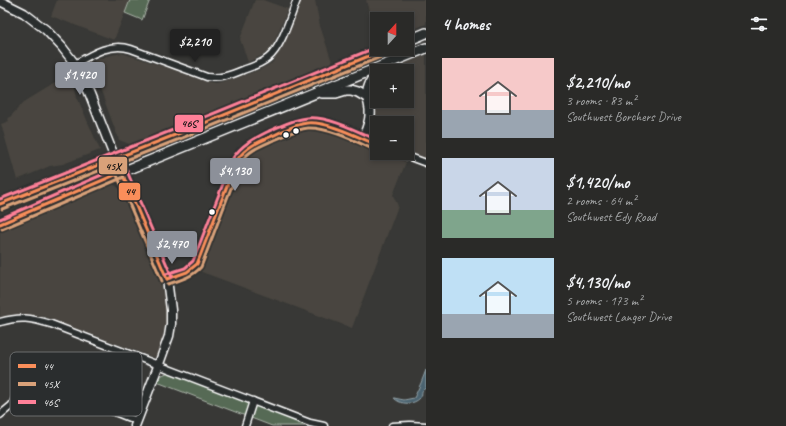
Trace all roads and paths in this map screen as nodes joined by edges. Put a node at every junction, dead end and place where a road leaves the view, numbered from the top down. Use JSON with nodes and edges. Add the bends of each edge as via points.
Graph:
{"nodes":[{"id":1,"x":297,"y":0,"type":"edge"},
{"id":2,"x":0,"y":1,"type":"edge"},
{"id":3,"x":426,"y":33,"type":"edge"},
{"id":4,"x":414,"y":38,"type":"edge"},
{"id":5,"x":426,"y":48,"type":"edge"},
{"id":6,"x":370,"y":56,"type":"edge"},
{"id":7,"x":75,"y":64,"type":"junction"},
{"id":8,"x":392,"y":64,"type":"edge"},
{"id":9,"x":370,"y":73,"type":"edge"},
{"id":10,"x":370,"y":84,"type":"edge"},
{"id":11,"x":315,"y":94,"type":"junction"},
{"id":12,"x":368,"y":98,"type":"junction"},
{"id":13,"x":363,"y":139,"type":"junction"},
{"id":14,"x":370,"y":142,"type":"edge"},
{"id":15,"x":116,"y":159,"type":"junction"},
{"id":16,"x":414,"y":159,"type":"edge"},
{"id":17,"x":426,"y":163,"type":"edge"},
{"id":18,"x":122,"y":172,"type":"junction"},
{"id":19,"x":0,"y":198,"type":"edge"},
{"id":20,"x":15,"y":198,"type":"junction"},
{"id":21,"x":0,"y":204,"type":"edge"},
{"id":22,"x":0,"y":224,"type":"edge"},
{"id":23,"x":167,"y":279,"type":"junction"},
{"id":24,"x":0,"y":322,"type":"edge"},
{"id":25,"x":127,"y":352,"type":"edge"},
{"id":26,"x":142,"y":358,"type":"edge"},
{"id":27,"x":159,"y":364,"type":"junction"},
{"id":28,"x":253,"y":401,"type":"junction"},
{"id":29,"x":10,"y":407,"type":"edge"},
{"id":30,"x":142,"y":408,"type":"edge"},
{"id":31,"x":0,"y":415,"type":"edge"},
{"id":32,"x":121,"y":416,"type":"edge"},
{"id":33,"x":136,"y":423,"type":"edge"},
{"id":34,"x":245,"y":426,"type":"edge"},
{"id":35,"x":324,"y":426,"type":"edge"},
{"id":36,"x":392,"y":426,"type":"edge"},
{"id":37,"x":426,"y":426,"type":"edge"}],
"edges":[{"from":1,"to":7,"type":"street","via":[[274,52],[260,63],[228,76],[207,77],[123,47],[103,49]]},
{"from":2,"to":7,"type":"main road","via":[[24,13],[41,26]]},
{"from":3,"to":4,"type":"highway"},
{"from":5,"to":8,"type":"highway"},
{"from":6,"to":15,"type":"highway"},
{"from":7,"to":15,"type":"main road"},
{"from":9,"to":11,"type":"highway"},
{"from":10,"to":12,"type":"highway"},
{"from":11,"to":12,"type":"highway","via":[[351,90]]},
{"from":11,"to":18,"type":"highway"},
{"from":12,"to":13,"type":"highway","via":[[370,118]]},
{"from":13,"to":14,"type":"street"},
{"from":13,"to":23,"type":"street","via":[[325,125],[309,123],[248,148],[236,163],[197,264],[186,273]]},
{"from":15,"to":18,"type":"main road"},
{"from":15,"to":20,"type":"highway"},
{"from":16,"to":17,"type":"street"},
{"from":18,"to":22,"type":"highway"},
{"from":18,"to":23,"type":"main road"},
{"from":19,"to":20,"type":"highway","via":[[8,195]]},
{"from":20,"to":21,"type":"highway"},
{"from":23,"to":27,"type":"main road","via":[[171,324]]},
{"from":24,"to":25,"type":"street","via":[[14,318],[34,319]]},
{"from":26,"to":27,"type":"street"},
{"from":27,"to":28,"type":"street"},
{"from":27,"to":30,"type":"main road"},
{"from":28,"to":34,"type":"street"},
{"from":28,"to":35,"type":"street"},
{"from":29,"to":31,"type":"street"},
{"from":32,"to":33,"type":"street"},
{"from":36,"to":37,"type":"street"}]}
